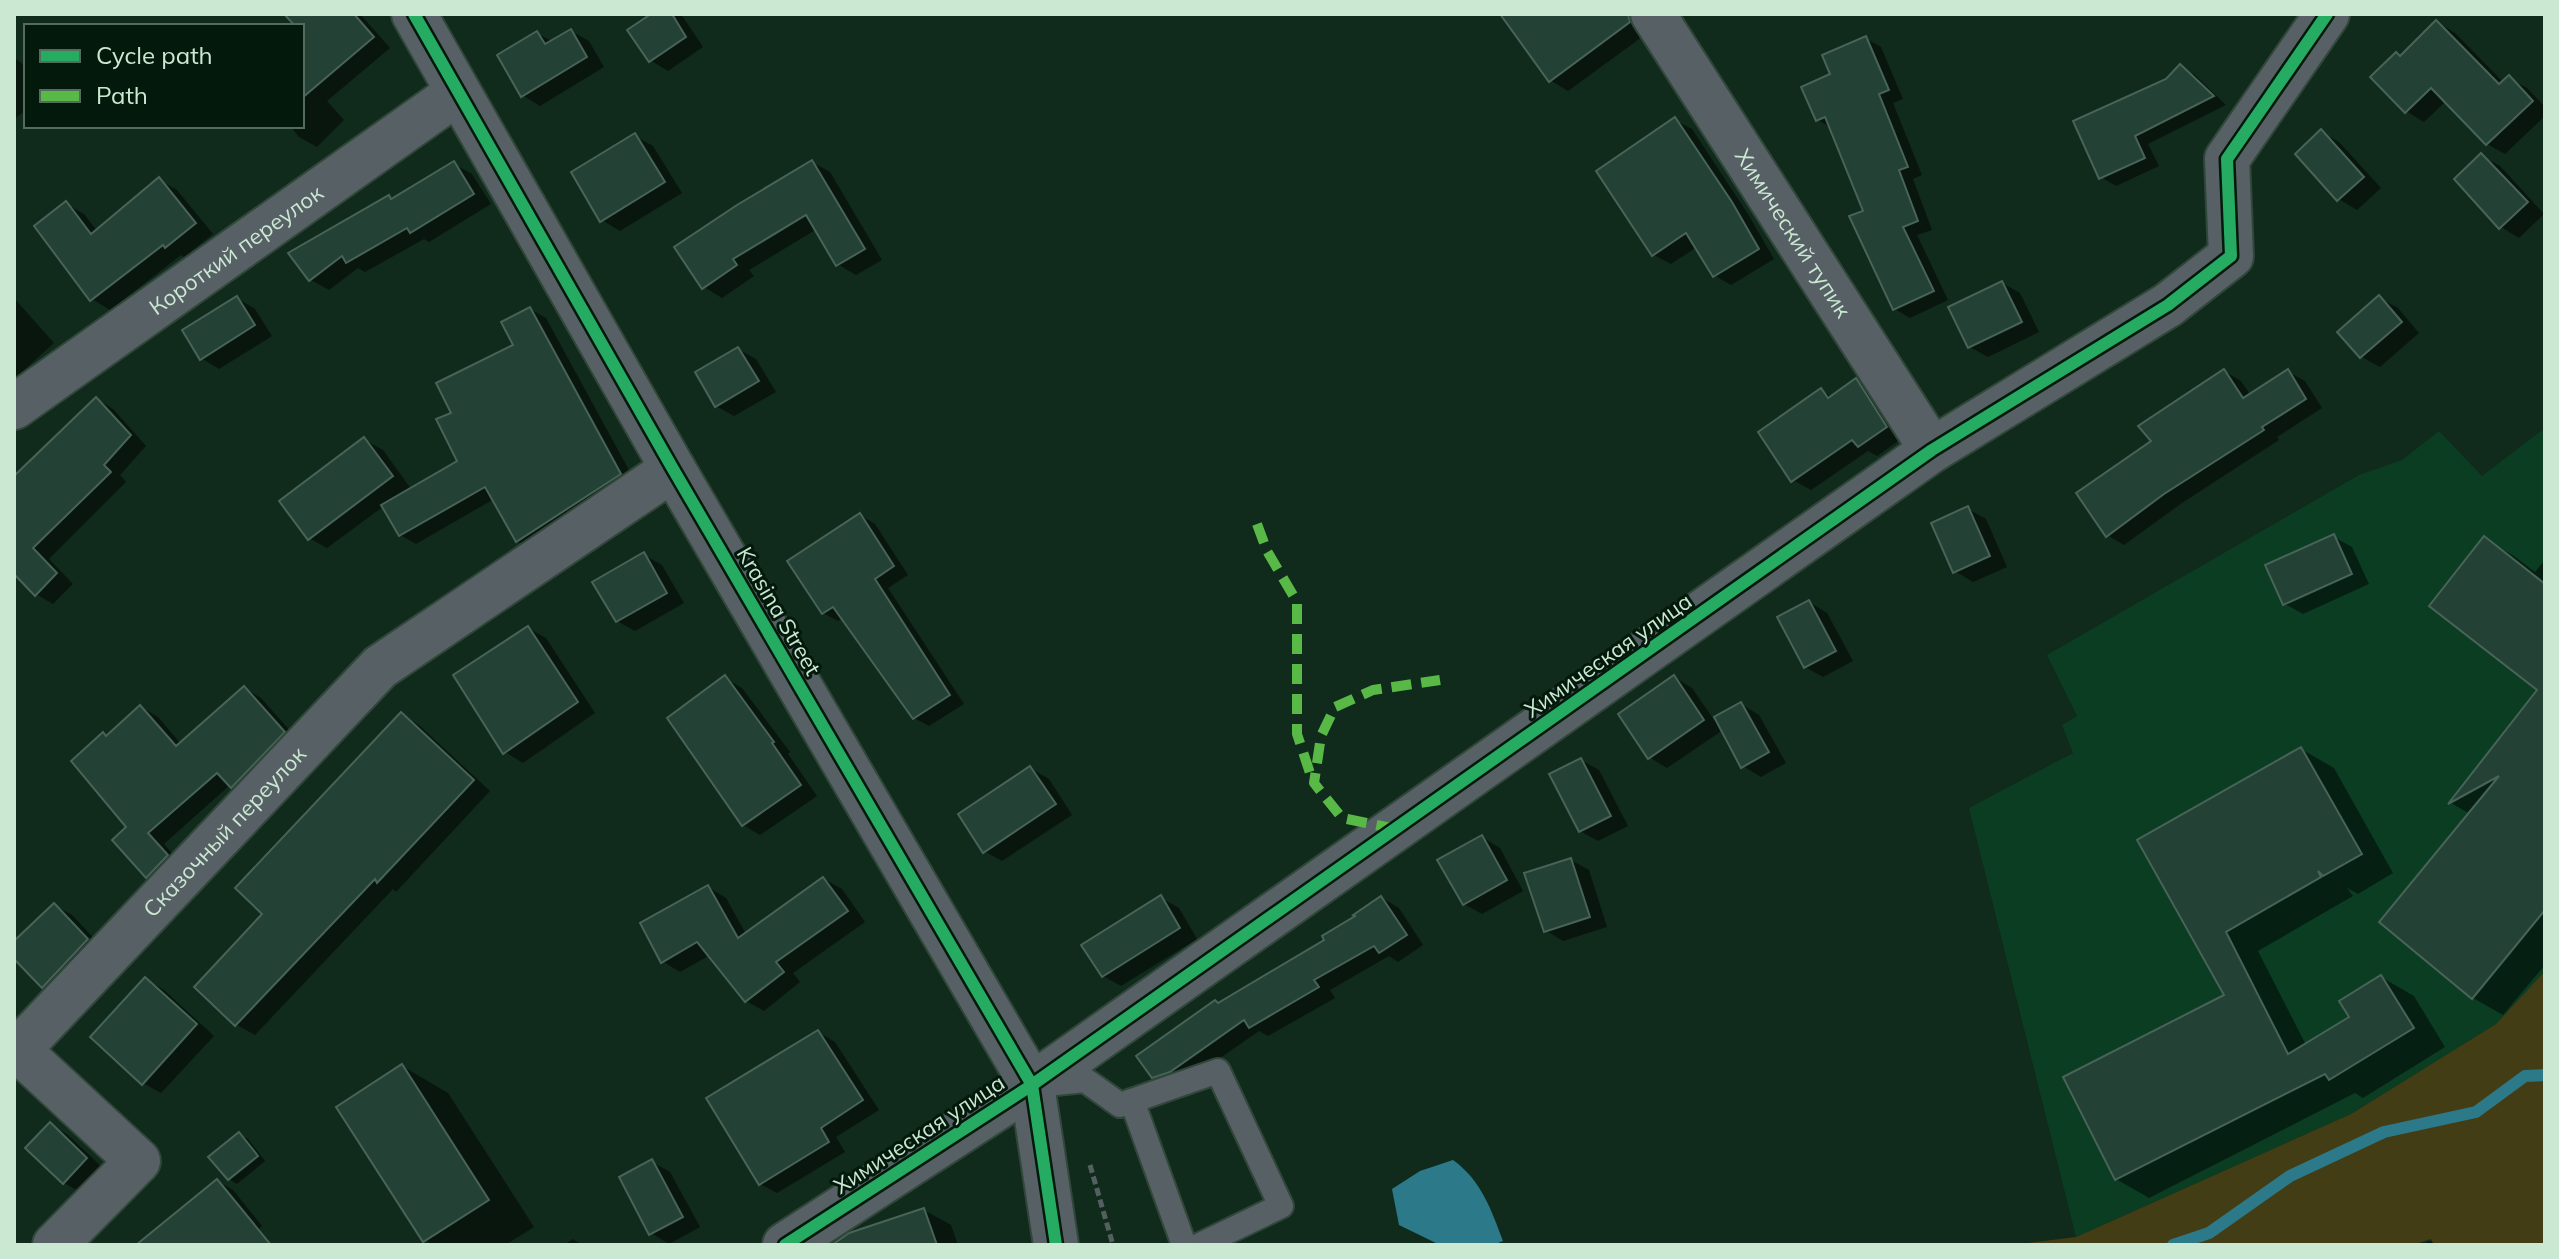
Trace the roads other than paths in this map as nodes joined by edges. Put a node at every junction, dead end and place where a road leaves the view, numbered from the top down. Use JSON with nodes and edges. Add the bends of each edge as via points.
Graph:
{"nodes":[{"id":1,"x":414,"y":14,"type":"edge"},
{"id":2,"x":1653,"y":14,"type":"edge"},
{"id":3,"x":2327,"y":14,"type":"edge"},
{"id":4,"x":457,"y":93,"type":"junction"},
{"id":5,"x":14,"y":407,"type":"edge"},
{"id":6,"x":1932,"y":450,"type":"junction"},
{"id":7,"x":673,"y":469,"type":"junction"},
{"id":8,"x":1032,"y":1085,"type":"junction"},
{"id":9,"x":1132,"y":1101,"type":"junction"},
{"id":10,"x":55,"y":1245,"type":"edge"},
{"id":11,"x":785,"y":1245,"type":"edge"},
{"id":12,"x":1056,"y":1245,"type":"edge"},
{"id":13,"x":1184,"y":1245,"type":"edge"},
{"id":14,"x":1200,"y":1245,"type":"edge"}],
"edges":[{"from":1,"to":4,"type":"street","name":"Krasina Street"},
{"from":2,"to":6,"type":"street","name":"Химический тупик"},
{"from":3,"to":6,"type":"street","name":"Химическая улица","via":[[2227,159],[2231,256],[2168,305]]},
{"from":4,"to":5,"type":"street","name":"Короткий переулок"},
{"from":4,"to":7,"type":"street","name":"Krasina Street"},
{"from":6,"to":8,"type":"street","name":"Химическая улица"},
{"from":7,"to":8,"type":"street","name":"Krasina Street"},
{"from":7,"to":10,"type":"street","name":"Сказочный переулок","via":[[380,667],[18,1050],[138,1161]]},
{"from":8,"to":9,"type":"lane","via":[[1085,1080],[1120,1105]]},
{"from":8,"to":11,"type":"street","name":"Химическая улица"},
{"from":8,"to":12,"type":"street","name":"Krasina Street"},
{"from":9,"to":13,"type":"lane"},
{"from":9,"to":14,"type":"lane","via":[[1218,1071],[1281,1206]]}]}
